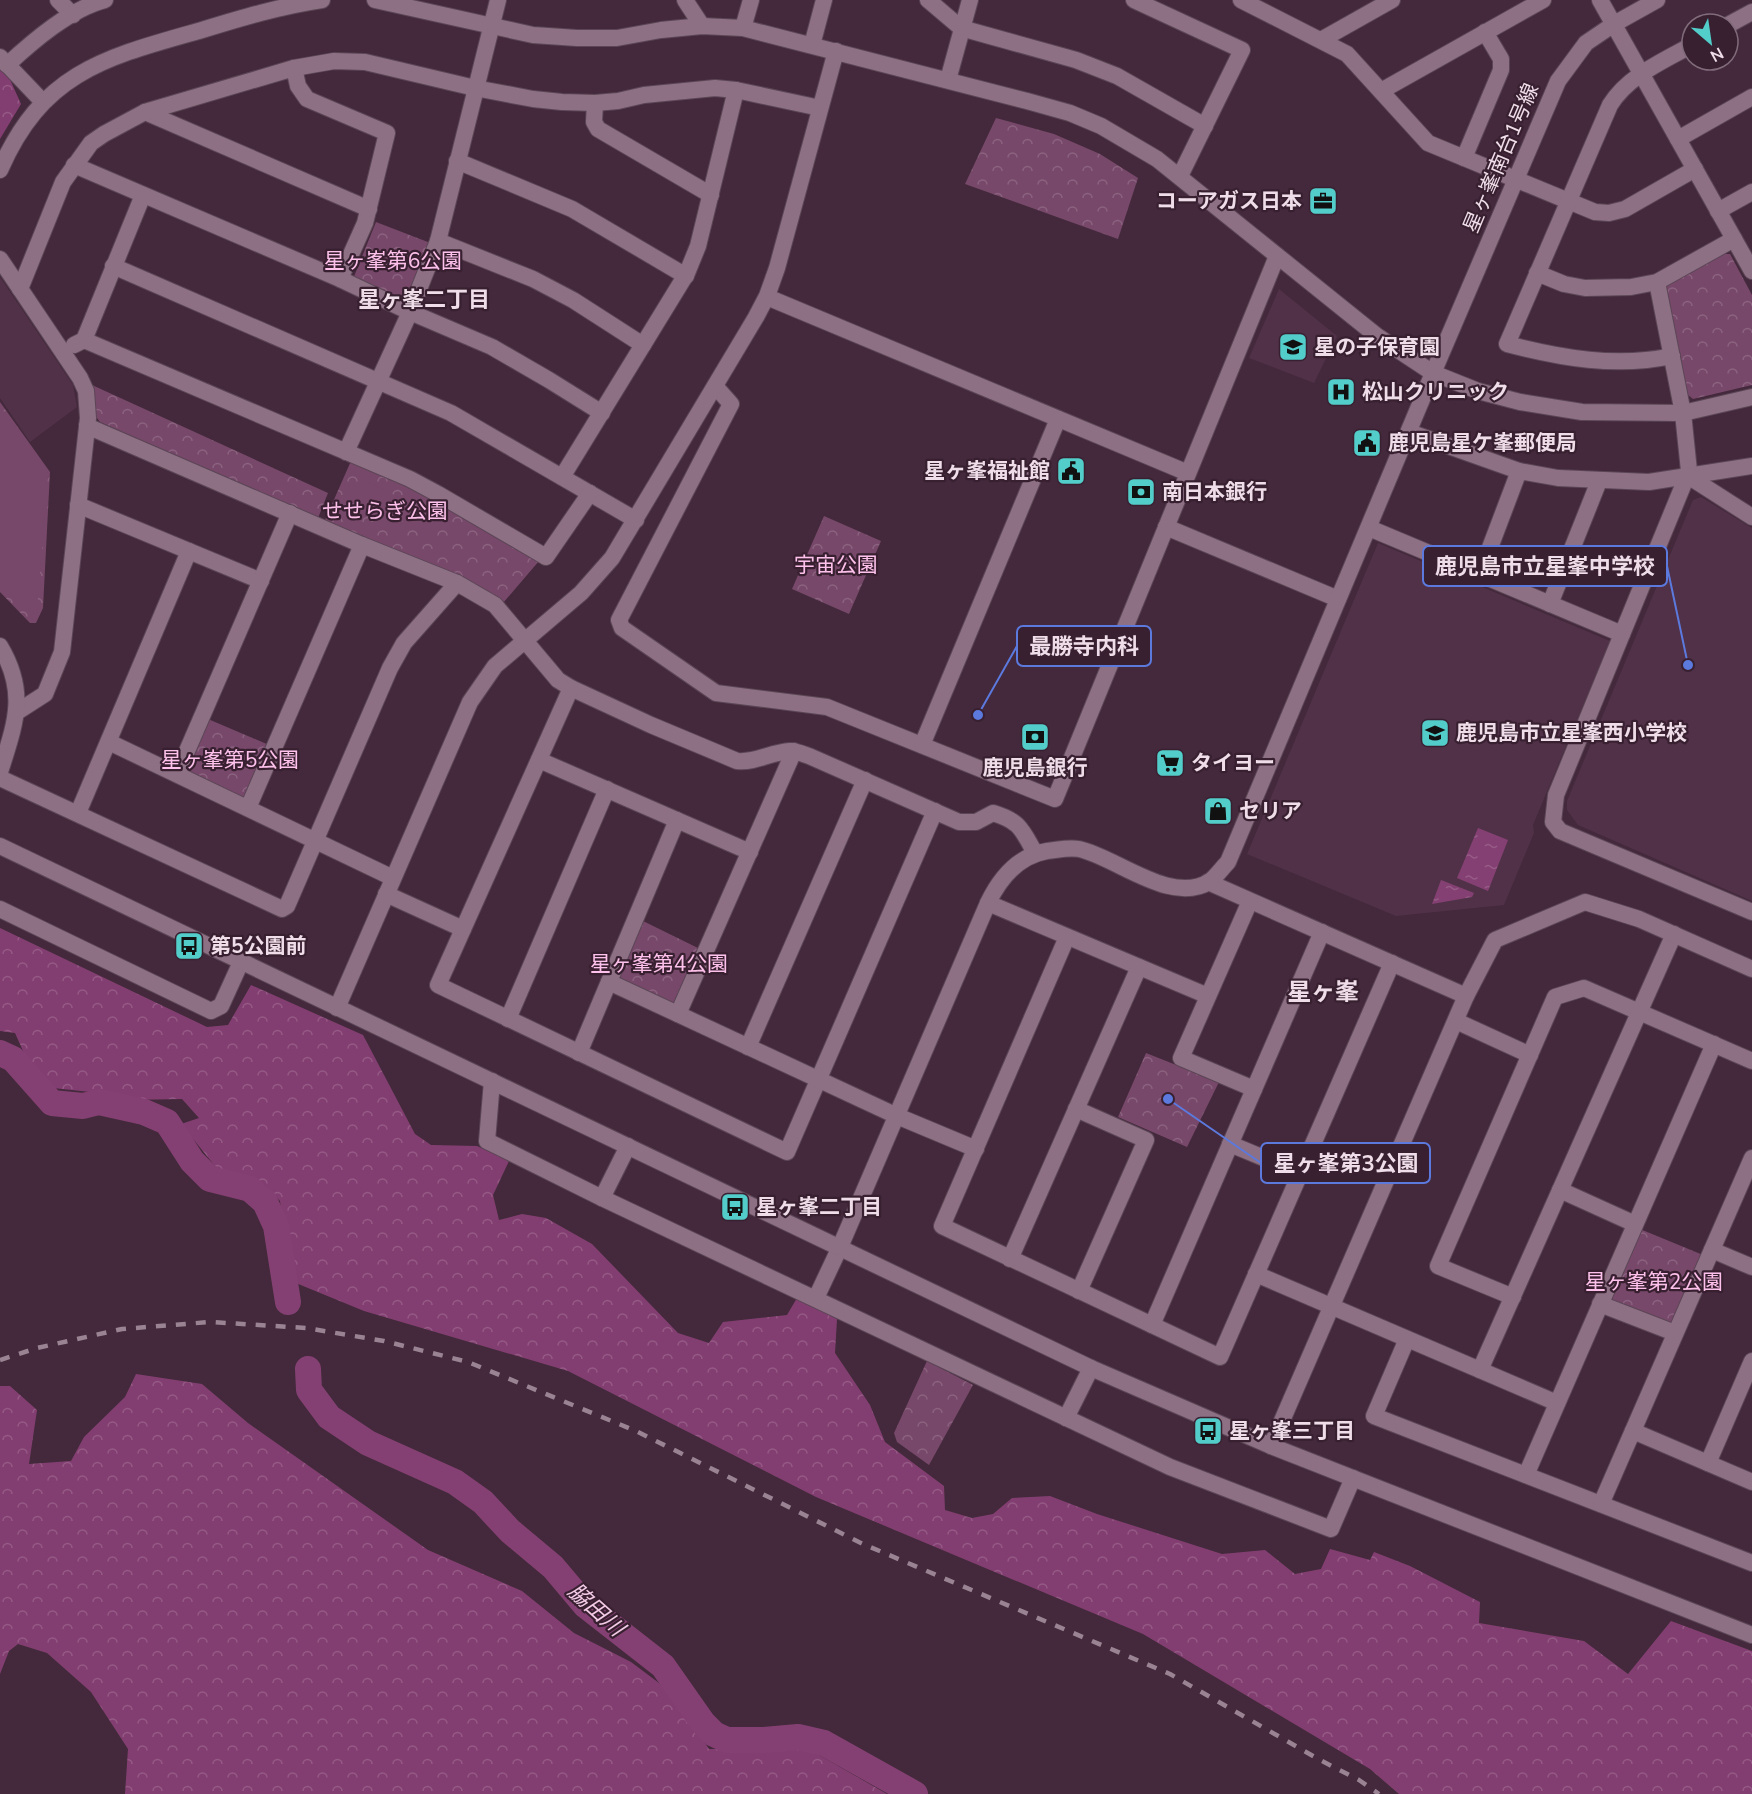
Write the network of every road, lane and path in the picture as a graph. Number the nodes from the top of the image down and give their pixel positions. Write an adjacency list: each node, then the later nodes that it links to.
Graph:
1 (58, 0): 17 (street)
2 (105, 0): 17 (street)
3 (322, 0): 36 (street)
4 (375, 0): 19 (street)
5 (498, 0): 19 (street)
6 (685, 0): 20 (street)
7 (752, 0): 21 (street)
8 (824, 0): 25 (street)
9 (928, 0): 22 (street)
10 (970, 0): 22 (street)
11 (1134, 0): 40 (street)
12 (1241, 0): 24 (street)
13 (1392, 0): 24 (street)
14 (1543, 0): 23 (street)
15 (1600, 0): 18 (street)
16 (1657, 0): 18 (street, 星ヶ峯南台1号線)
17 (73, 15): 28 (street)
18 (1614, 24): 30 (street); 48 (street, 星ヶ峯南台1号線)
19 (490, 26): 20 (street); 32 (street)
20 (702, 26): 21 (street)
21 (743, 28): 25 (street)
22 (961, 28): 31 (street); 40 (street)
23 (1485, 32): 34 (street); 42 (street)
24 (1321, 40): 34 (street)
25 (812, 45): 26 (street)
26 (836, 51): 31 (street); 38 (street)
27 (1680, 52): 30 (street)
28 (3, 61): 36 (street)
29 (294, 68): 32 (street); 39 (street); 53 (street)
30 (1641, 74): 41 (street); 52 (street)
31 (948, 80): 47 (street)
32 (475, 88): 37 (street); 43 (street)
33 (736, 90): 37 (street); 38 (street); 51 (street)
34 (1381, 91): 42 (street)
35 (1752, 96): 41 (street)
36 (43, 102): 46 (street)
37 (595, 103): 51 (street)
38 (820, 108): 66 (street)
39 (146, 112): 44 (street); 53 (street)
40 (1205, 126): 47 (street)
41 (1678, 139): 45 (street)
42 (1464, 158): 48 (street)
43 (458, 161): 56 (street); 62 (street)
44 (74, 165): 50 (street); 65 (street)
45 (1695, 169): 52 (street); 54 (street)
46 (0, 170)
47 (1180, 176): 57 (street)
48 (1517, 180): 52 (street); 72 (street, 星ヶ峯南台1号線)
49 (1752, 192): 54 (street)
50 (143, 195): 59 (street); 63 (street)
51 (711, 195): 62 (street)
52 (1568, 201): 61 (street)
53 (369, 209): 63 (street)
54 (1718, 211): 55 (street)
55 (1734, 239): 60 (street); 64 (street)
56 (438, 241): 67 (street); 69 (street)
57 (1277, 256): 72 (street); 84 (street)
58 (0, 260): 65 (street)
59 (114, 266): 68 (street); 73 (street)
60 (1752, 271)
61 (1537, 273): 64 (street); 71 (street)
62 (686, 276): 69 (street)
63 (340, 279): 67 (street)
64 (1657, 282): 71 (street)
65 (21, 289): 70 (street)
66 (766, 297): 74 (street); 78 (street)
67 (410, 312): 73 (street); 76 (street)
68 (84, 340): 70 (street); 81 (street)
69 (644, 345): 76 (street)
70 (62, 351): 79 (street)
71 (1672, 356): 77 (street)
72 (1433, 373): 77 (street); 80 (street, 星ヶ峯南台1号線)
73 (377, 381): 81 (street); 86 (street)
74 (715, 387): 92 (street); 108 (street)
75 (1752, 397): 77 (street)
76 (602, 413): 86 (street)
77 (1683, 413): 85 (street)
78 (1058, 419): 84 (street); 108 (street)
79 (87, 426): 89 (street); 90 (street)
80 (1409, 432): 83 (street); 94 (street, 星ヶ峯南台1号線)
81 (346, 452): 88 (street)
82 (1752, 466): 85 (street)
83 (1519, 471): 87 (street); 97 (street)
84 (1188, 473): 93 (street)
85 (1688, 476): 87 (street); 91 (street); 102 (street)
86 (562, 477): 88 (street)
87 (1599, 481): 101 (street)
88 (590, 493): 92 (street)
89 (78, 505): 96 (street); 106 (street)
90 (290, 513): 95 (street); 98 (street)
91 (1752, 517)
92 (636, 520): 103 (street)
93 (1166, 527): 100 (street); 108 (street)
94 (1369, 528): 97 (street); 100 (street, 星ヶ峯南台1号線)
95 (362, 545): 99 (street); 116 (street)
96 (189, 551): 98 (street); 107 (street)
97 (1480, 574): 101 (street)
98 (261, 581): 112 (street)
99 (457, 583): 103 (street); 120 (street)
100 (1338, 599): 125 (street, 星ヶ峯南台1号線)
101 (1550, 604): 102 (street)
102 (1623, 634): 130 (street)
103 (524, 639): 105 (street); 124 (street)
104 (0, 646): 106 (street)
105 (571, 688): 109 (street); 110 (street)
106 (17, 712): 111 (street)
107 (109, 742): 112 (street); 118 (street)
108 (922, 745)
109 (794, 751): 114 (street); 122 (street)
110 (539, 760): 115 (street); 131 (street)
111 (0, 772)
112 (177, 774): 116 (street)
113 (0, 778): 118 (street)
114 (866, 780): 117 (street); 148 (street)
115 (607, 789): 119 (street); 145 (street)
116 (248, 808): 120 (street)
117 (935, 811): 123 (street); 152 (street)
118 (78, 813): 120 (street)
119 (678, 820): 122 (street); 139 (street)
120 (316, 841): 124 (street)
121 (0, 846): 135 (street)
122 (750, 852): 144 (street)
123 (1035, 854): 125 (street); 128 (street)
124 (393, 878): 126 (street)
125 (1208, 882): 127 (street)
126 (386, 894): 131 (street); 142 (street)
127 (1250, 901): 132 (street); 140 (street)
128 (988, 903): 134 (street); 156 (street)
129 (0, 909): 135 (street)
130 (1752, 912)
131 (463, 929): 145 (street)
132 (1322, 932): 136 (street); 154 (street)
133 (1674, 934): 138 (street); 141 (street); 143 (street)
134 (1067, 937): 137 (street); 159 (street)
135 (241, 962): 142 (street)
136 (1392, 963): 141 (street); 161 (street)
137 (1139, 967): 140 (street); 155 (street)
138 (1752, 969)
139 (609, 982): 144 (street); 149 (street)
140 (1208, 996): 154 (street)
141 (1466, 996): 146 (street)
142 (337, 1008): 153 (street)
143 (1639, 1012): 147 (street); 150 (street); 162 (street)
144 (678, 1014): 148 (street)
145 (508, 1019): 149 (street)
146 (1456, 1021): 150 (street); 174 (street)
147 (1714, 1044): 151 (street); 164 (street)
148 (748, 1047): 152 (street)
149 (579, 1053): 152 (street)
150 (1530, 1055): 172 (street)
151 (1752, 1060)
152 (818, 1079): 156 (street)
153 (492, 1081): 158 (street); 163 (street)
154 (1254, 1089): 157 (street)
155 (1076, 1109): 167 (street); 170 (street)
156 (897, 1116): 159 (street); 165 (street)
157 (1230, 1144): 161 (street); 175 (street)
158 (628, 1146): 163 (street); 165 (street)
159 (976, 1149): 167 (street)
160 (1752, 1158): 166 (street)
161 (1300, 1173): 169 (street)
162 (1560, 1190): 164 (street); 172 (street)
163 (602, 1198): 171 (street)
164 (1635, 1224): 173 (street)
165 (840, 1247): 171 (street); 179 (street)
166 (1712, 1250): 168 (street); 176 (street)
167 (1010, 1259): 170 (street)
168 (1752, 1268)
169 (1256, 1274): 174 (street); 175 (street)
170 (1079, 1291): 175 (street)
171 (816, 1298): 183 (street)
172 (1513, 1298): 180 (street)
173 (1600, 1304): 176 (street); 182 (street)
174 (1332, 1306): 177 (street); 185 (street)
175 (1152, 1325)
176 (1676, 1333): 184 (street)
177 (1407, 1339): 180 (street); 187 (street)
178 (1752, 1361): 181 (street)
179 (1091, 1368): 183 (street); 185 (street)
180 (1480, 1370): 182 (street)
181 (1745, 1394): 186 (street)
182 (1557, 1403): 187 (street)
183 (1066, 1418): 188 (street)
184 (1633, 1431): 186 (street); 190 (street)
185 (1271, 1446): 188 (street)
186 (1708, 1463): 189 (street)
187 (1526, 1475): 190 (street)
188 (1353, 1478): 192 (street)
189 (1752, 1482)
190 (1601, 1504): 191 (street)
191 (1752, 1563)
192 (1752, 1635)

